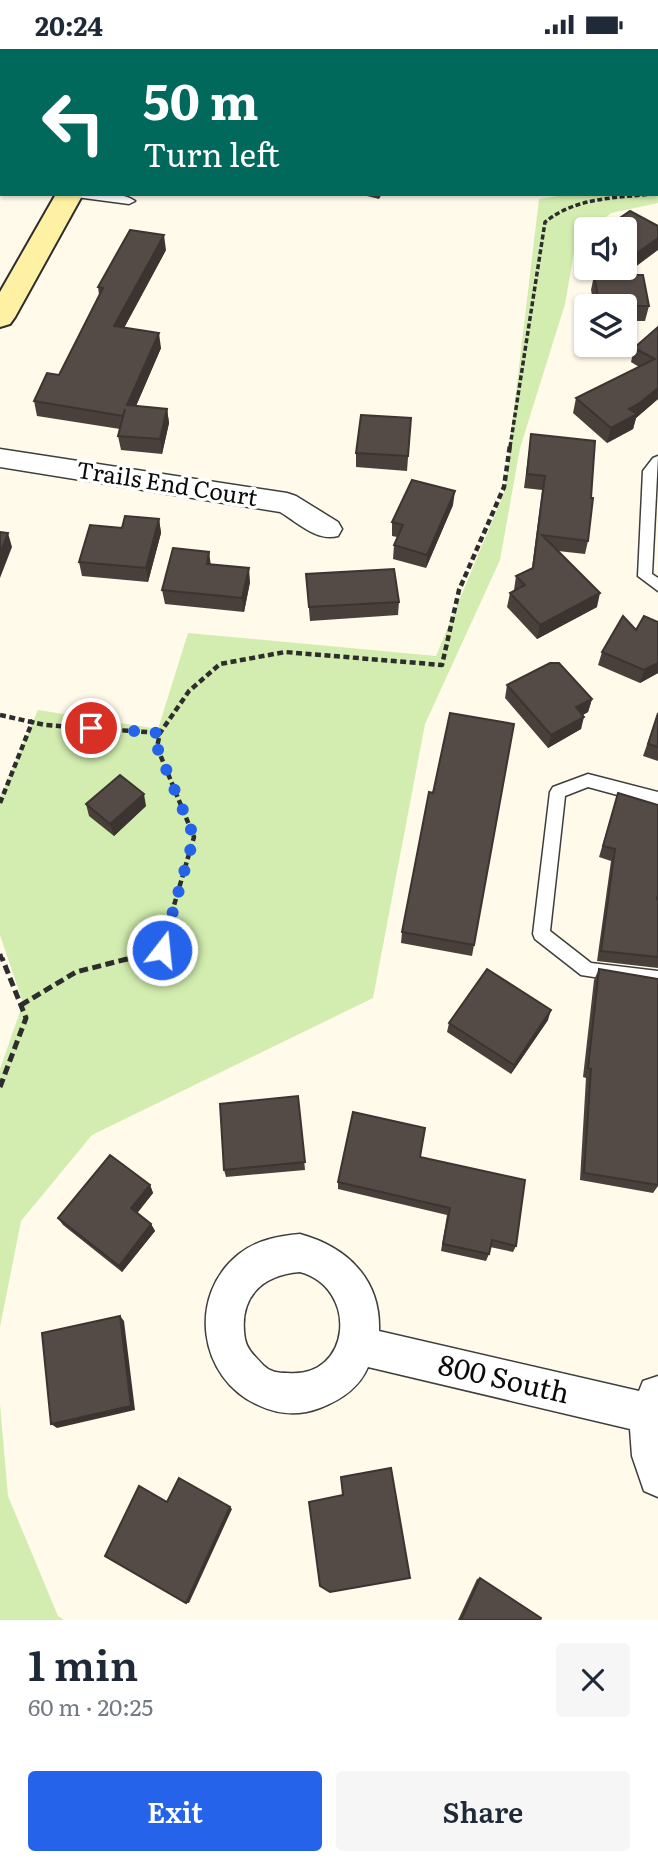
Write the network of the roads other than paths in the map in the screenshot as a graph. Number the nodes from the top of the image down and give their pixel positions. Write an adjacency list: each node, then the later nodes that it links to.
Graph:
1 (69, 196): 4 (street)
2 (91, 196): 3 (lane)
3 (130, 201)
4 (0, 317)
5 (0, 459): 7 (street, Trails End Court)
6 (658, 461): 8 (lane)
7 (328, 529)
8 (658, 586)
9 (658, 799): 10 (lane)
10 (658, 979)
11 (357, 1345): 12 (street, 800 South)
12 (654, 1404): 13 (street)
13 (658, 1477)

